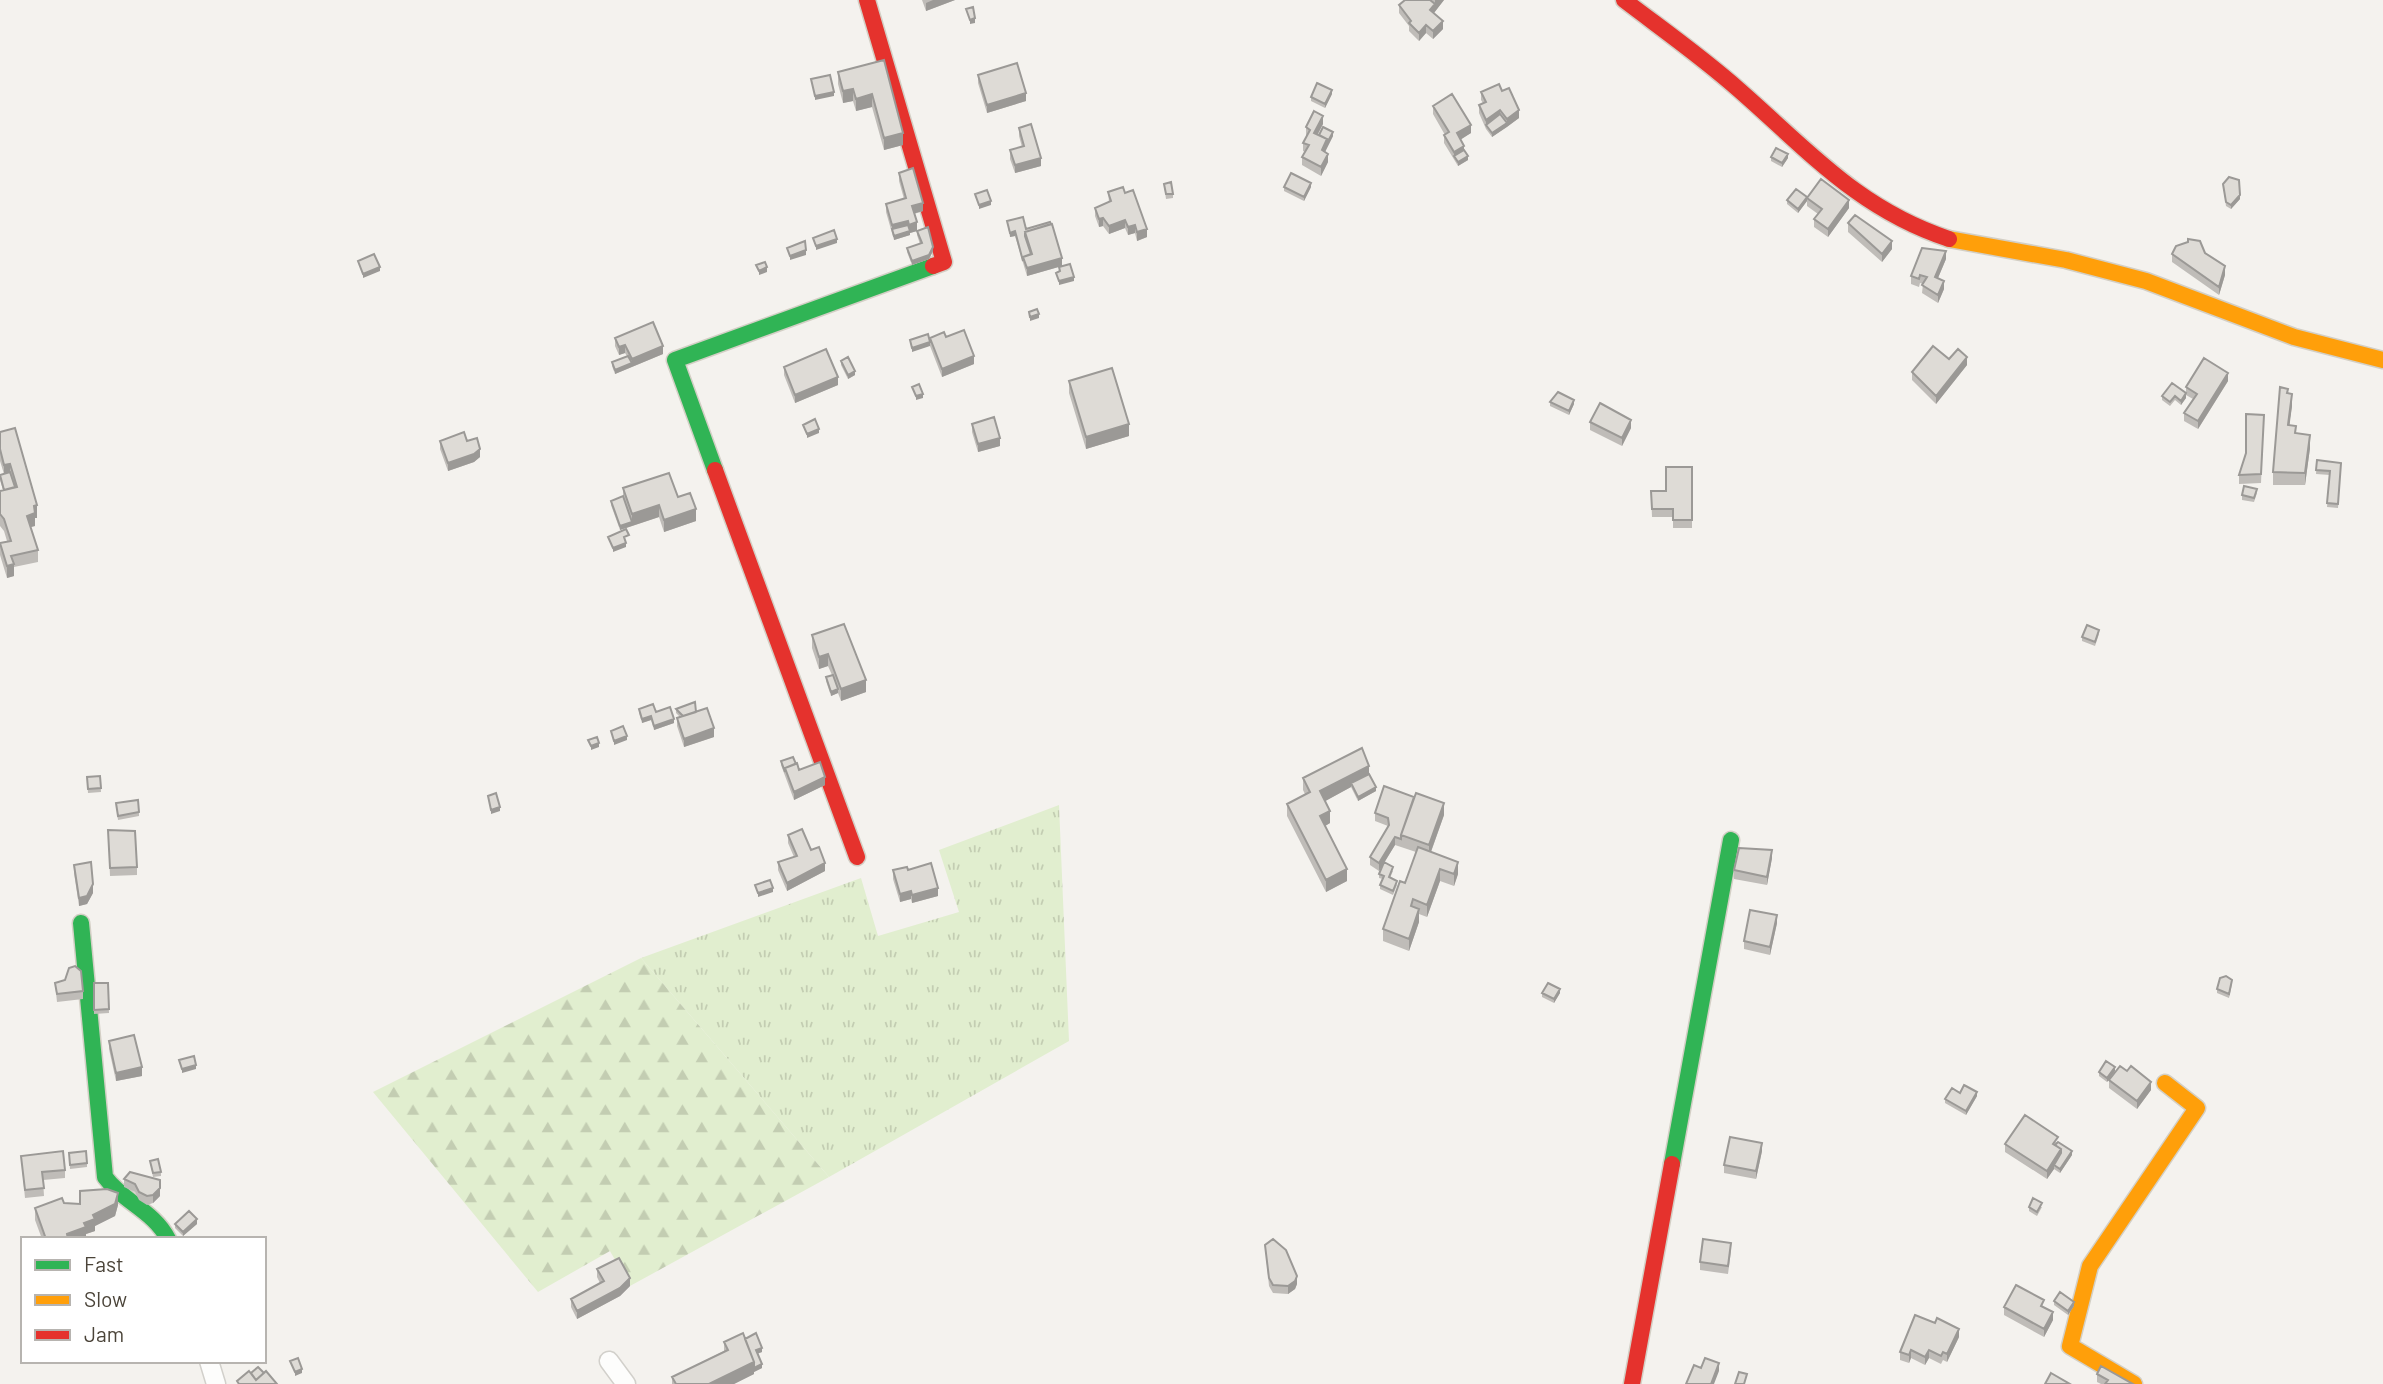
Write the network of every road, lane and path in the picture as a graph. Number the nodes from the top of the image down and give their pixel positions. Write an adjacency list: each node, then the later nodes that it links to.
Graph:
1 (867, 0): 5 (street)
2 (1624, 0): 3 (street)
3 (2383, 360)
4 (1731, 840): 13 (street)
5 (857, 857)
6 (81, 923): 8 (street)
7 (2165, 1083): 14 (street)
8 (167, 1237)
9 (610, 1361): 12 (street)
10 (210, 1363): 11 (street)
11 (216, 1384)
12 (626, 1384)
13 (1632, 1384)
14 (2134, 1384)

